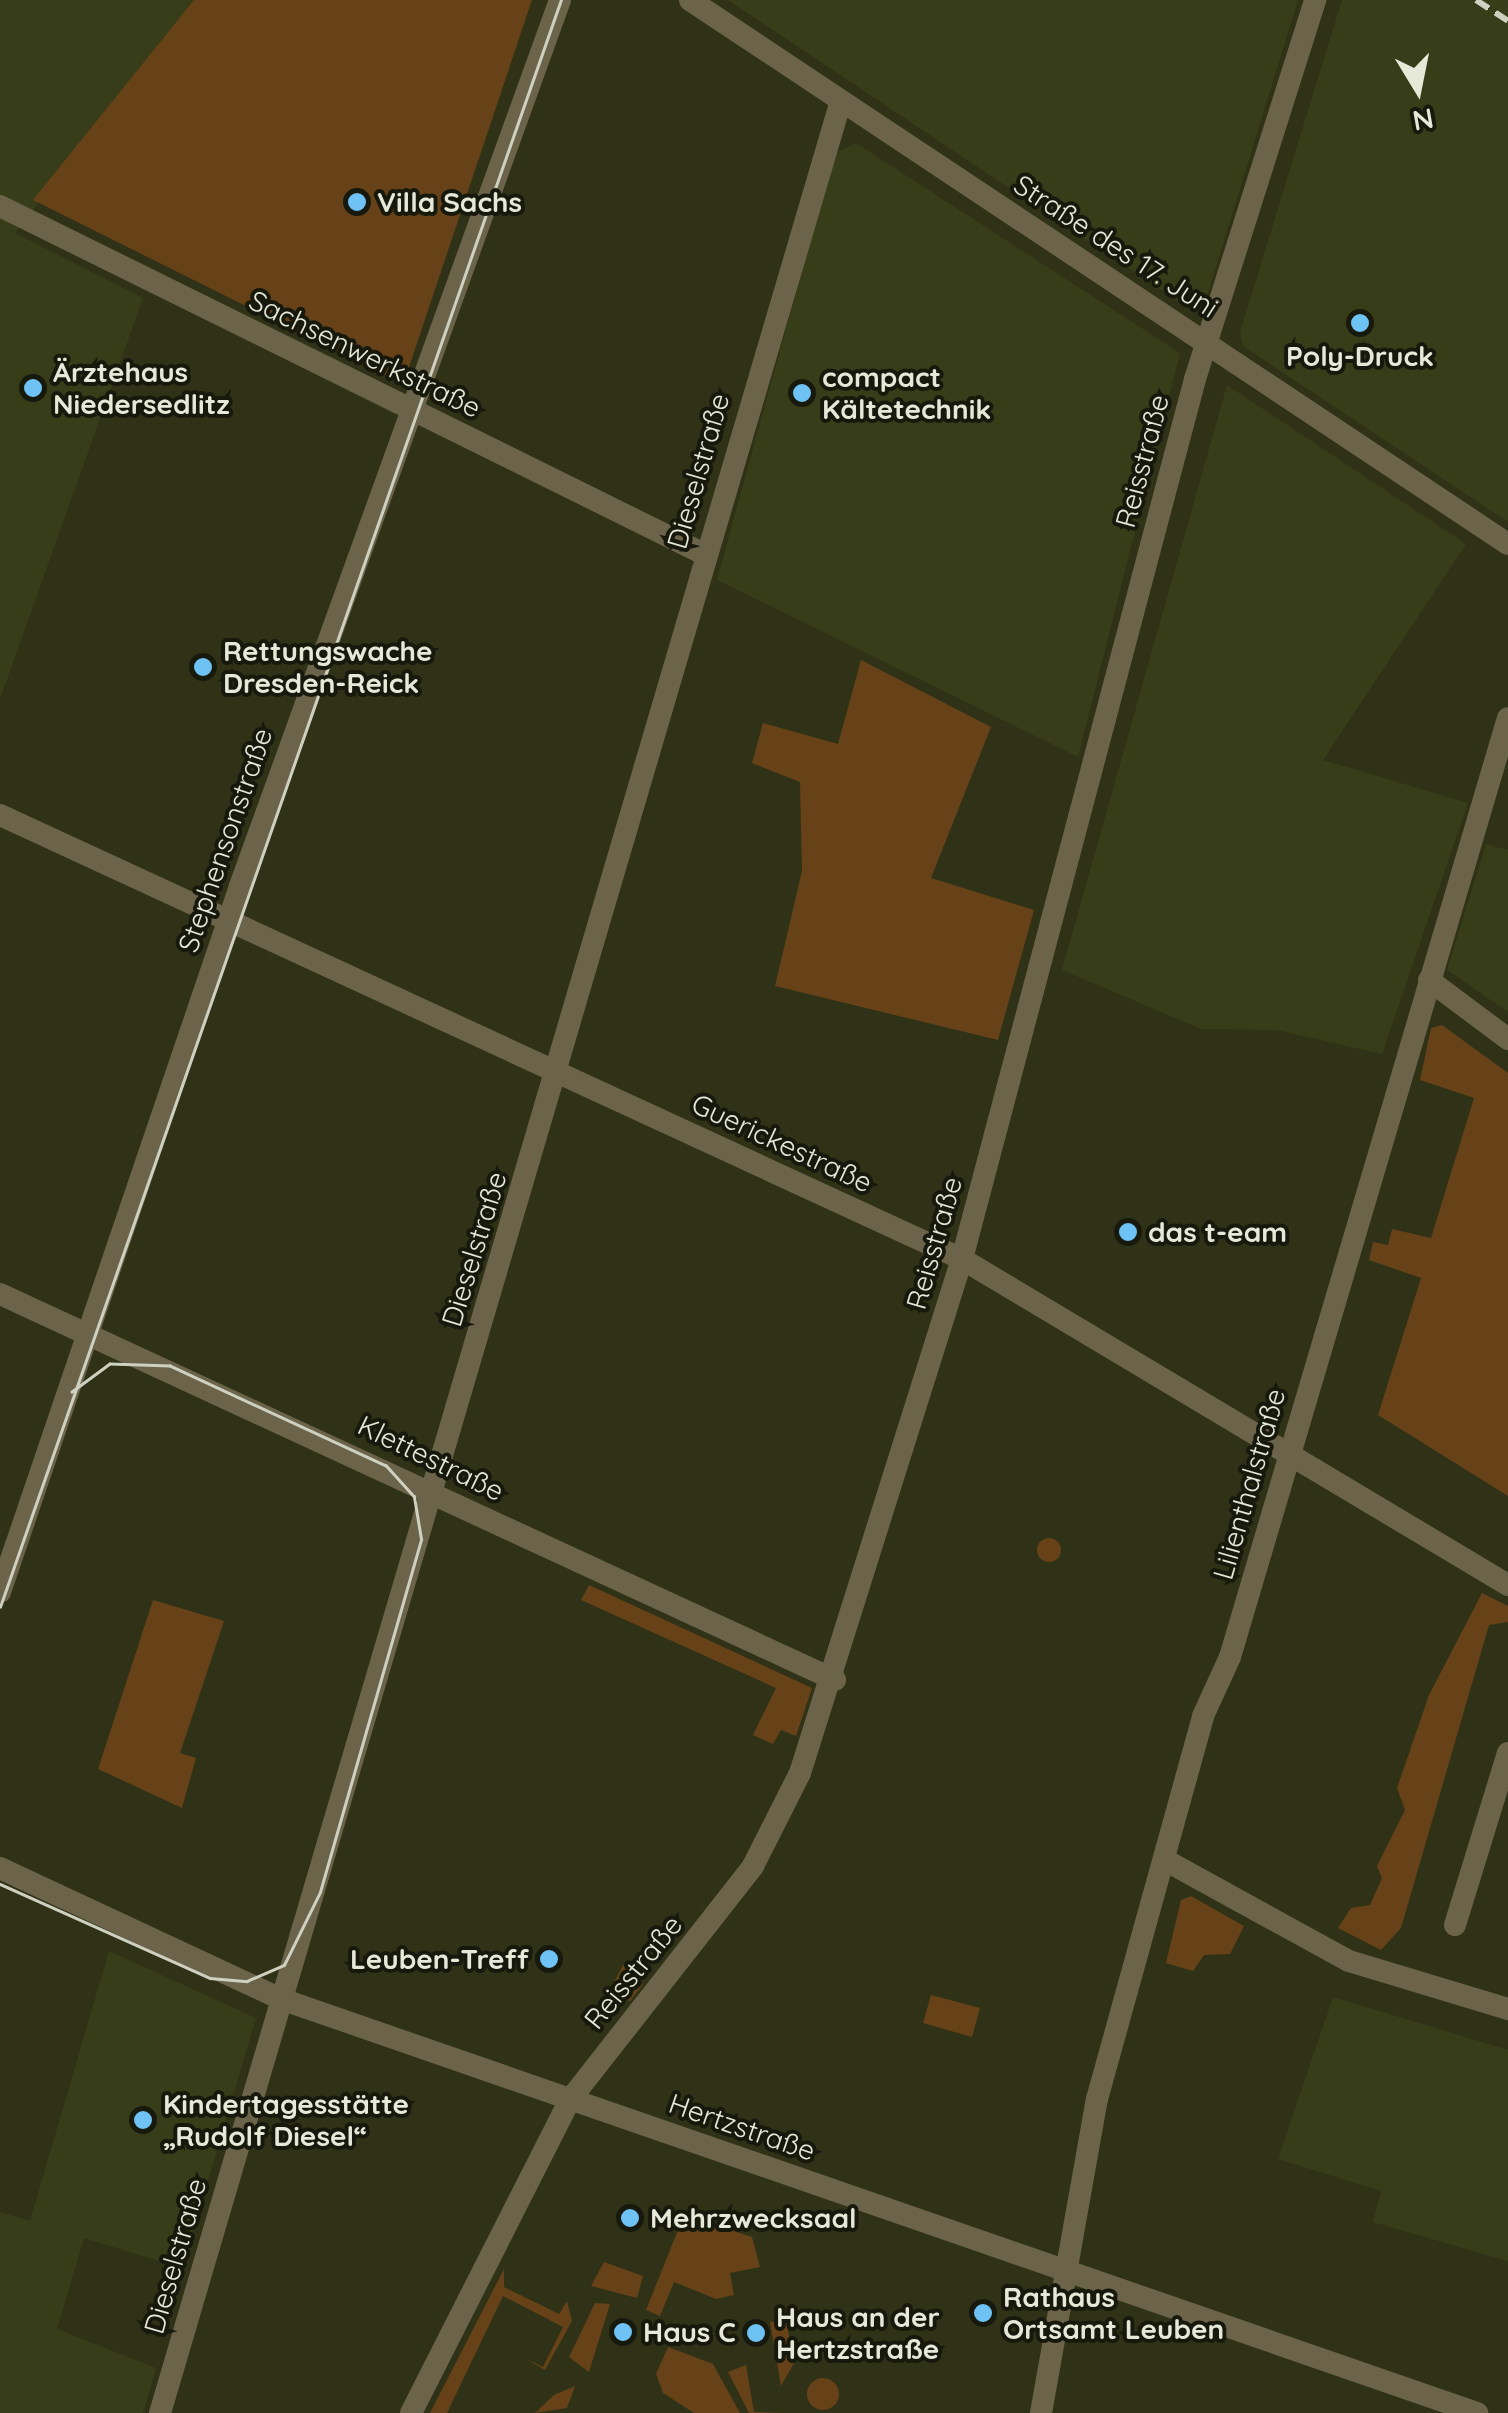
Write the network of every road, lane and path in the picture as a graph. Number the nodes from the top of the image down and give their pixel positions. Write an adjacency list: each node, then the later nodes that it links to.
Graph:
1 (560, 0): 7 (street, Stephensonstraße)
2 (690, 0): 4 (street, Straße des 17. Juni)
3 (1315, 0): 6 (street, Reisstraße)
4 (842, 101): 6 (street, Straße des 17. Juni); 9 (street, Dieselstraße)
5 (0, 206): 7 (street, Sachsenwerkstraße)
6 (1206, 341): 8 (street, Straße des 17. Juni); 16 (street, Reisstraße)
7 (410, 411): 9 (street, Sachsenwerkstraße); 12 (street, Stephensonstraße)
8 (1508, 544)
9 (704, 554): 15 (street, Dieselstraße)
10 (1508, 718): 13 (street, Lilienthalstraße)
11 (0, 815): 12 (street, Guerickestraße)
12 (228, 920): 15 (street, Guerickestraße); 18 (street, Stephensonstraße)
13 (1429, 980): 14 (street); 19 (street, Lilienthalstraße)
14 (1508, 1039)
15 (559, 1073): 16 (street, Guerickestraße); 20 (street, Dieselstraße)
16 (962, 1259): 19 (street, Guerickestraße); 23 (street, Reisstraße)
17 (0, 1294): 18 (street, Klettestraße)
18 (88, 1332): 20 (street, Klettestraße); 22 (street, Stephensonstraße)
19 (1290, 1451): 21 (street, Guerickestraße); 25 (street, Lilienthalstraße)
20 (431, 1490): 23 (street, Klettestraße); 28 (street, Dieselstraße)
21 (1508, 1586)
22 (0, 1592)
23 (836, 1680): 30 (street, Reisstraße)
24 (1506, 1763): 27 (street)
25 (1165, 1860): 29 (street); 31 (street, Lilienthalstraße)
26 (0, 1868): 28 (street, Hertzstraße)
27 (1455, 1925)
28 (281, 1999): 30 (street, Hertzstraße); 32 (street, Dieselstraße)
29 (1508, 2009)
30 (569, 2101): 31 (street, Hertzstraße); 33 (street, Reisstraße)
31 (1063, 2269): 34 (street, Lilienthalstraße); 35 (street, Hertzstraße)
32 (160, 2413)
33 (411, 2413)
34 (1041, 2413)
35 (1477, 2413)

